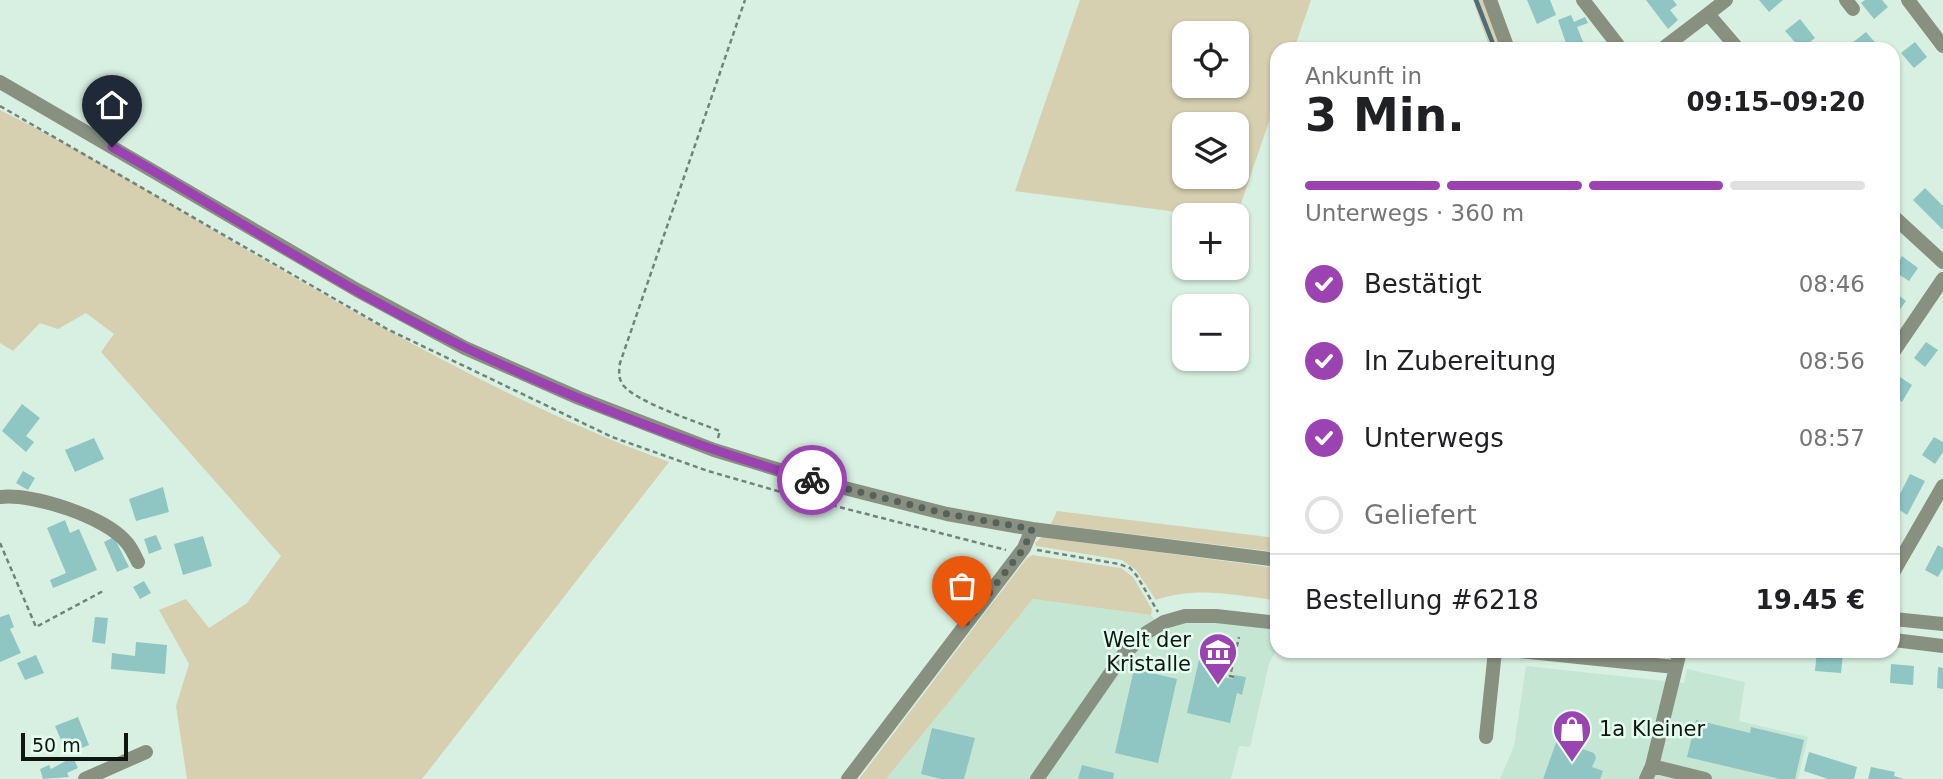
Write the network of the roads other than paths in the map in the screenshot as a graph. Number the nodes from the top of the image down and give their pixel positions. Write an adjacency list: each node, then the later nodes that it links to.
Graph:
1 (1490, 0): 6 (street)
2 (1583, 0): 7 (street)
3 (1726, 0): 5 (street)
4 (1908, 0): 10 (street)
5 (1708, 15): 8 (street); 9 (street)
6 (1505, 42)
7 (1616, 42)
8 (1671, 42)
9 (1732, 42)
10 (1943, 46)
11 (0, 82): 18 (street)
12 (1900, 222): 13 (street)
13 (1943, 262)
14 (1943, 279): 15 (street)
15 (1900, 342)
16 (1943, 486): 20 (street)
17 (0, 497): 21 (street)
18 (1032, 529): 19 (street); 35 (street)
19 (1270, 559)
20 (1900, 561)
21 (138, 562)
22 (1900, 620): 24 (street)
23 (1270, 622): 36 (street)
24 (1943, 624)
25 (1900, 641): 26 (street)
26 (1943, 646)
27 (1494, 658): 31 (street)
28 (1587, 658): 30 (street)
29 (1678, 658): 30 (street)
30 (1675, 667): 33 (street)
31 (1486, 737)
32 (146, 752): 34 (street)
33 (1649, 772): 37 (street)
34 (85, 779)
35 (848, 779)
36 (1037, 779)
37 (1705, 779)

